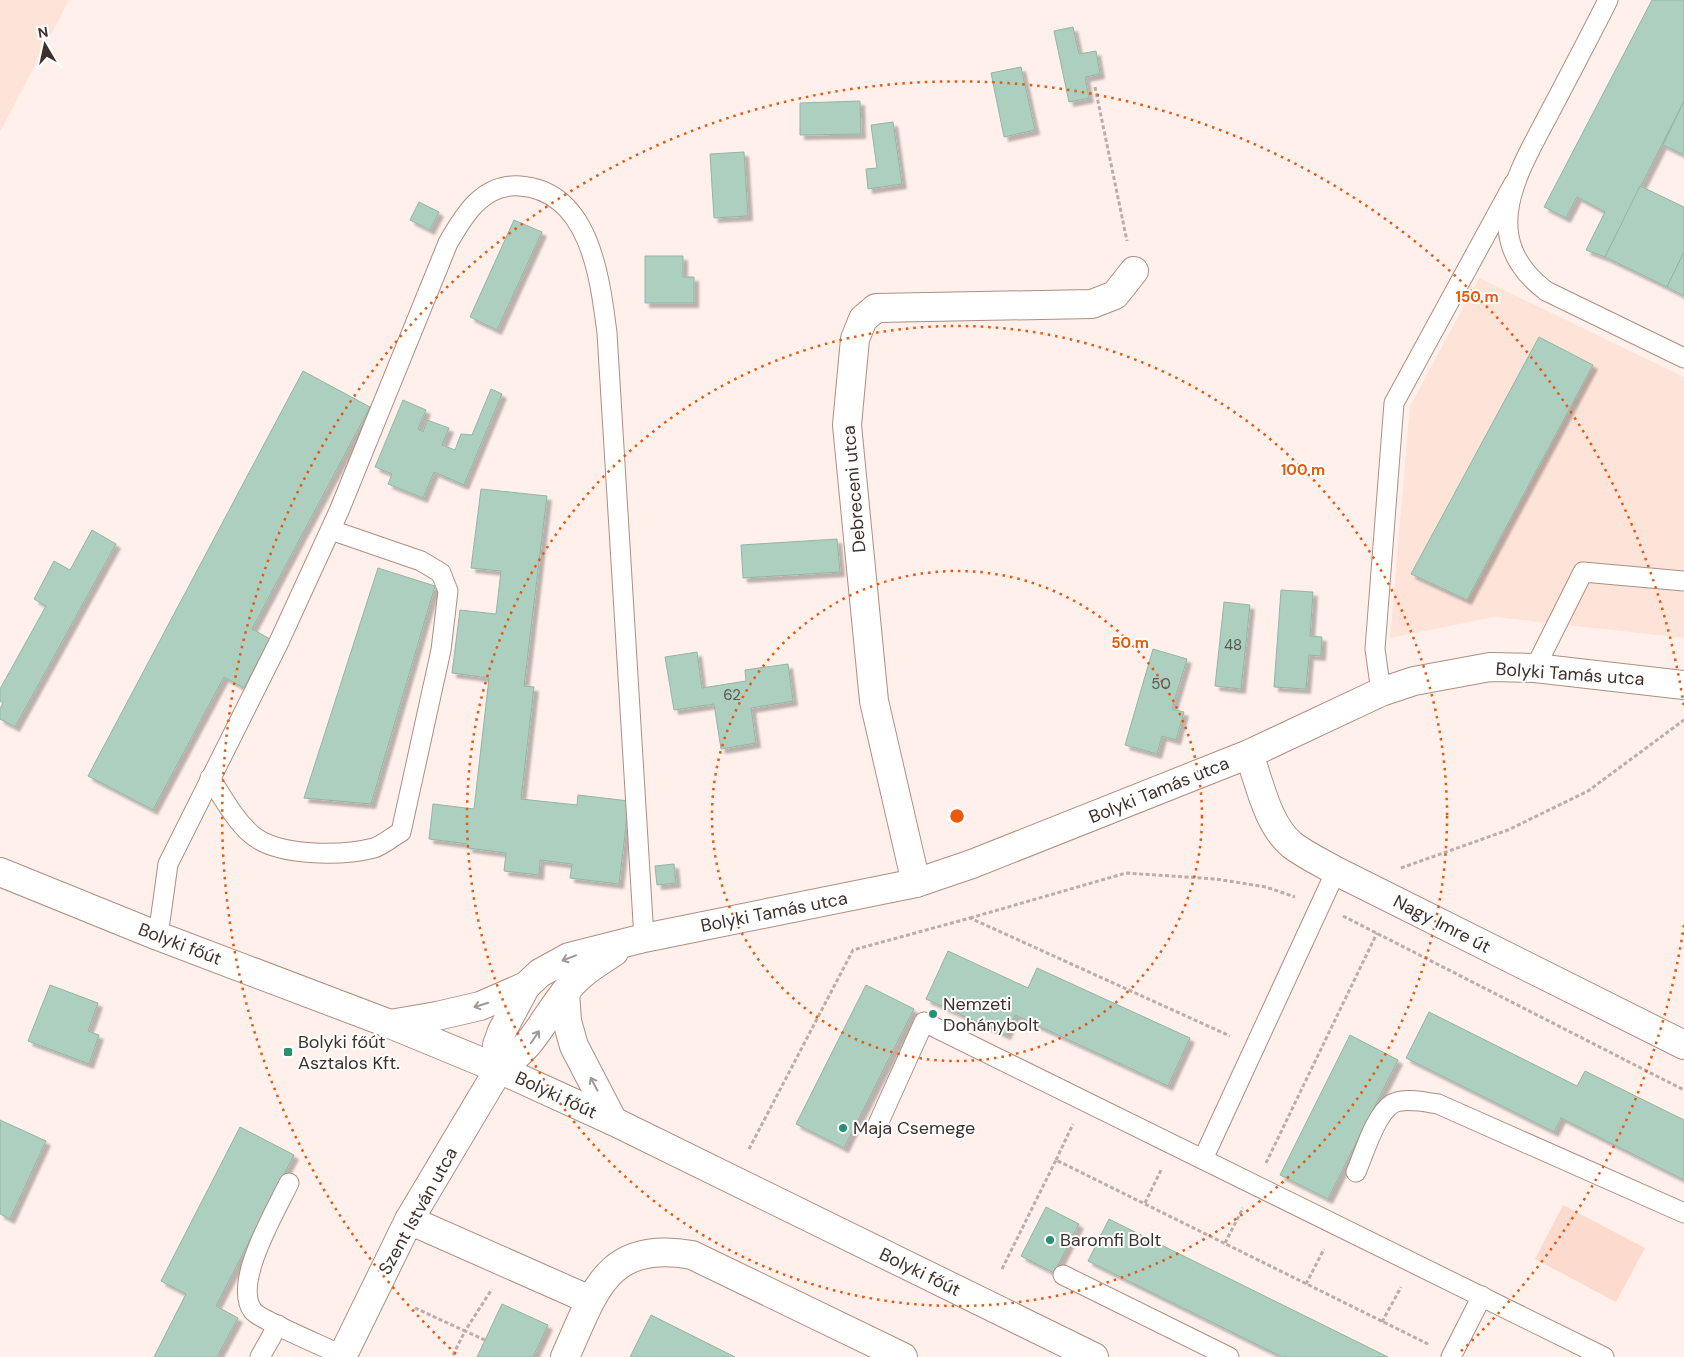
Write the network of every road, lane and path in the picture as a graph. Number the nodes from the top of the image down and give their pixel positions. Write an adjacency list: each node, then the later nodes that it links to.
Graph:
1 (1608, 0): 3 (lane)
2 (1095, 87): 4 (path)
3 (1514, 183): 5 (lane); 10 (lane)
4 (1134, 271): 16 (street, Debreceni utca)
5 (1684, 358)
6 (331, 530): 13 (lane); 13 (lane); 22 (lane)
7 (1684, 581): 8 (lane)
8 (1535, 668): 9 (street, Bolyki Tamás utca); 10 (street, Bolyki Tamás utca)
9 (1684, 685)
10 (1381, 692): 12 (street, Bolyki Tamás utca)
11 (1684, 720): 17 (path)
12 (1249, 754): 14 (street, Nagy Imre út); 16 (street, Bolyki Tamás utca)
13 (210, 778): 21 (lane)
14 (1336, 871): 17 (street, Nagy Imre út); 18 (lane)
15 (0, 872): 21 (street, Bolyki főút)
16 (916, 883): 22 (street, Bolyki Tamás utca)
17 (1360, 883): 26 (street, Nagy Imre út)
18 (1321, 905): 19 (path); 20 (path); 27 (lane)
19 (970, 918): 27 (path); 34 (path)
20 (1377, 933): 29 (path); 39 (path)
21 (158, 936): 25 (street, Bolyki főút)
22 (638, 939): 23 (street, Bolyki Tamás utca, one-way to 23); 24 (street, Bolyki Tamás utca)
23 (526, 986): 25 (street, Bolyki Tamás utca, one-way to 25); 28 (street, Bolyki Tamás utca)
24 (565, 992): 28 (street, Bolyki Tamás utca, one-way to 24); 31 (street, one-way to 24)
25 (390, 1024): 28 (street, Bolyki főút)
26 (1684, 1045)
27 (1254, 1047): 35 (lane)
28 (498, 1069): 31 (street, Bolyki főút); 42 (street, Szent István utca)
29 (1684, 1090)
30 (1085, 1101): 32 (lane); 33 (lane); 36 (path)
31 (613, 1121): 63 (street, Bolyki főút)
32 (878, 1124)
33 (1173, 1144): 35 (lane); 40 (path)
34 (749, 1149)
35 (1203, 1159): 39 (lane)
36 (1056, 1160): 40 (path); 46 (path)
37 (1356, 1172): 41 (lane)
38 (289, 1183): 54 (lane)
39 (1255, 1185): 43 (lane); 44 (path)
40 (1145, 1203): 44 (path)
41 (1684, 1213)
42 (409, 1220): 51 (street); 57 (street, Szent István utca)
43 (1337, 1225): 45 (lane); 48 (path)
44 (1225, 1243): 48 (path)
45 (1414, 1263): 50 (lane); 53 (path)
46 (1002, 1269)
47 (1063, 1275): 64 (lane)
48 (1306, 1284): 53 (path)
49 (492, 1289): 55 (path)
50 (1482, 1296): 58 (lane); 65 (lane)
51 (590, 1300): 61 (street); 62 (street)
52 (415, 1308): 55 (path)
53 (1382, 1322): 58 (path)
54 (278, 1325): 57 (lane); 59 (lane)
55 (465, 1331): 56 (path); 60 (path)
56 (485, 1340)
57 (343, 1356)
58 (1451, 1356)
59 (260, 1357)
60 (452, 1357)
61 (565, 1357)
62 (903, 1357)
63 (1094, 1357)
64 (1229, 1357)
65 (1604, 1357)

